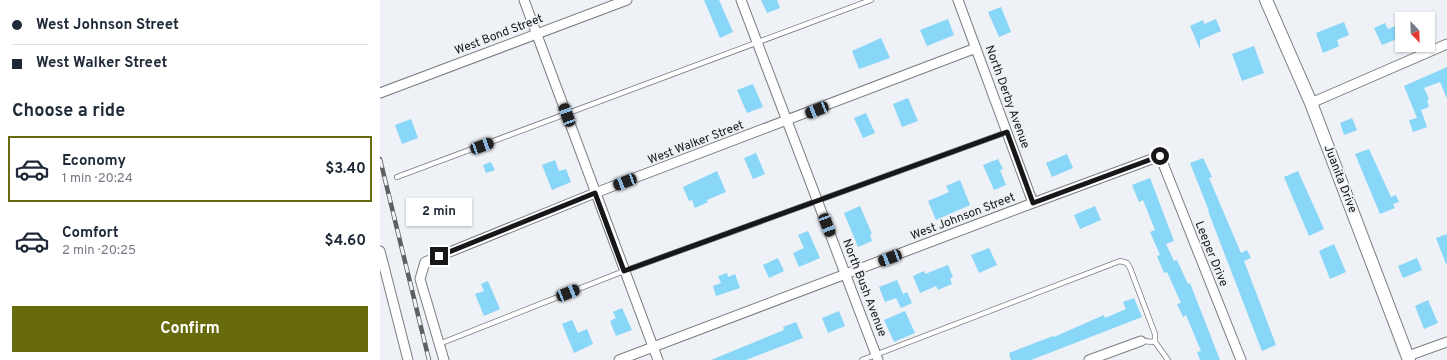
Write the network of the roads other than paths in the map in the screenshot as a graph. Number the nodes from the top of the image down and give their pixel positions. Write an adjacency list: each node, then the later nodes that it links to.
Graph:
1 (524, 0): 7 (street)
2 (627, 0): 7 (street, West Bond Street)
3 (741, 0): 8 (street, North Bush Avenue)
4 (870, 0): 8 (lane)
5 (958, 0): 10 (street, North Derby Avenue)
6 (1266, 0): 12 (street, Juanita Drive)
7 (537, 34): 11 (street, West Bond Street); 13 (street)
8 (757, 42): 13 (lane); 14 (street, North Bush Avenue)
9 (1447, 44): 12 (street)
10 (976, 48): 14 (street, West Walker Street); 15 (street, North Derby Avenue)
11 (380, 93)
12 (1311, 103): 30 (street, Juanita Drive)
13 (567, 115): 17 (lane); 18 (street)
14 (788, 121): 18 (street, West Walker Street); 19 (street, North Bush Avenue)
15 (1007, 132): 19 (lane); 20 (street, North Derby Avenue)
16 (1160, 156): 20 (street, West Johnson Street); 38 (street, Leeper Drive)
17 (397, 177)
18 (595, 193): 22 (street); 27 (street, West Walker Street)
19 (817, 200): 22 (lane); 23 (street, North Bush Avenue)
20 (1033, 203): 23 (street, West Johnson Street)
21 (380, 251): 31 (street)
22 (624, 271): 27 (lane); 28 (street)
23 (847, 275): 28 (street, West Johnson Street); 29 (street, North Bush Avenue)
24 (1141, 341): 25 (lane); 36 (street)
25 (1156, 342): 29 (lane); 37 (lane)
26 (1447, 342): 30 (street)
27 (439, 344): 32 (street)
28 (653, 347): 33 (street, West Johnson Street); 34 (street)
29 (877, 357): 35 (lane)
30 (1408, 358)
31 (408, 360)
32 (444, 360)
33 (619, 360)
34 (658, 360)
35 (862, 360)
36 (1088, 360)
37 (1168, 360)
38 (1241, 360)

